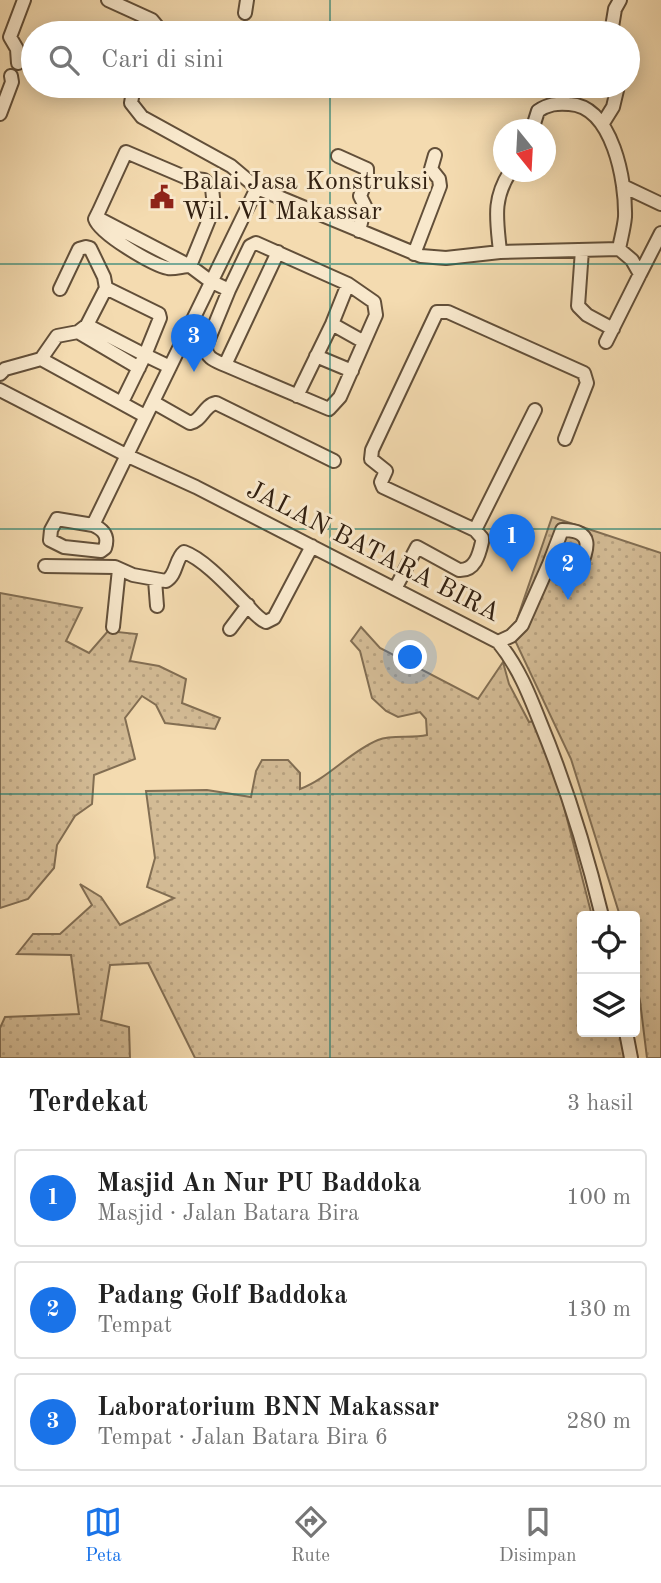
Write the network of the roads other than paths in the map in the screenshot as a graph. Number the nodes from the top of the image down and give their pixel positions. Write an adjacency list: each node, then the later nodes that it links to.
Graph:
1 (24, 0): 6 (street)
2 (108, 0): 4 (street)
3 (620, 0): 5 (street)
4 (153, 21)
5 (613, 21)
6 (18, 64)
7 (11, 76): 10 (street)
8 (132, 98): 17 (street)
9 (616, 98): 12 (street)
10 (0, 114)
11 (535, 119): 12 (street)
12 (603, 123): 16 (street)
13 (435, 155): 25 (street)
14 (338, 156): 19 (street)
15 (504, 182): 23 (street)
16 (622, 186): 18 (street); 21 (street)
17 (257, 188): 19 (street); 28 (street)
18 (661, 204)
19 (359, 231): 25 (street)
20 (661, 233): 27 (street)
21 (619, 249): 22 (street); 27 (street)
22 (582, 250): 23 (street); 35 (street)
23 (500, 252): 25 (street)
24 (278, 253): 29 (street); 32 (street); 41 (street)
25 (414, 254)
26 (190, 266): 26 (street); 28 (street)
27 (640, 274): 35 (street)
28 (210, 281): 32 (street); 42 (street)
29 (348, 284): 33 (street); 36 (street)
30 (106, 288): 31 (street); 34 (street); 38 (street)
31 (60, 289)
32 (229, 290): 41 (street)
33 (332, 324): 36 (street); 39 (street)
34 (83, 329): 38 (street); 40 (street); 43 (street)
35 (613, 329): 37 (street)
36 (364, 342): 44 (street)
37 (606, 342)
38 (145, 355): 42 (street); 43 (street)
39 (316, 356): 44 (street); 47 (street)
40 (41, 359): 45 (street); 48 (street)
41 (225, 365): 47 (street)
42 (170, 367): 49 (street)
43 (139, 368): 48 (street)
44 (352, 370): 47 (street)
45 (0, 374)
46 (0, 390): 53 (street, JALAN BATARA BIRA)
47 (297, 396)
48 (122, 402): 51 (street)
49 (153, 402): 51 (street); 54 (street)
50 (534, 410): 56 (street)
51 (145, 416): 53 (street)
52 (565, 439): 56 (street)
53 (128, 456): 55 (street); 57 (street, JALAN BATARA BIRA)
54 (334, 461)
55 (93, 525)
56 (475, 530): 62 (street)
57 (312, 546): 62 (street, JALAN BATARA BIRA); 63 (street)
58 (549, 564): 67 (street)
59 (45, 566): 60 (street)
60 (119, 569): 61 (street); 65 (street)
61 (155, 580): 63 (street); 64 (street)
62 (395, 589): 67 (street, JALAN BATARA BIRA)
63 (248, 605): 66 (street)
64 (158, 606)
65 (113, 627)
66 (230, 629)
67 (498, 642): 68 (street, JALAN BATARA BIRA)
68 (601, 911)
69 (627, 1037): 70 (street)
70 (631, 1058)

